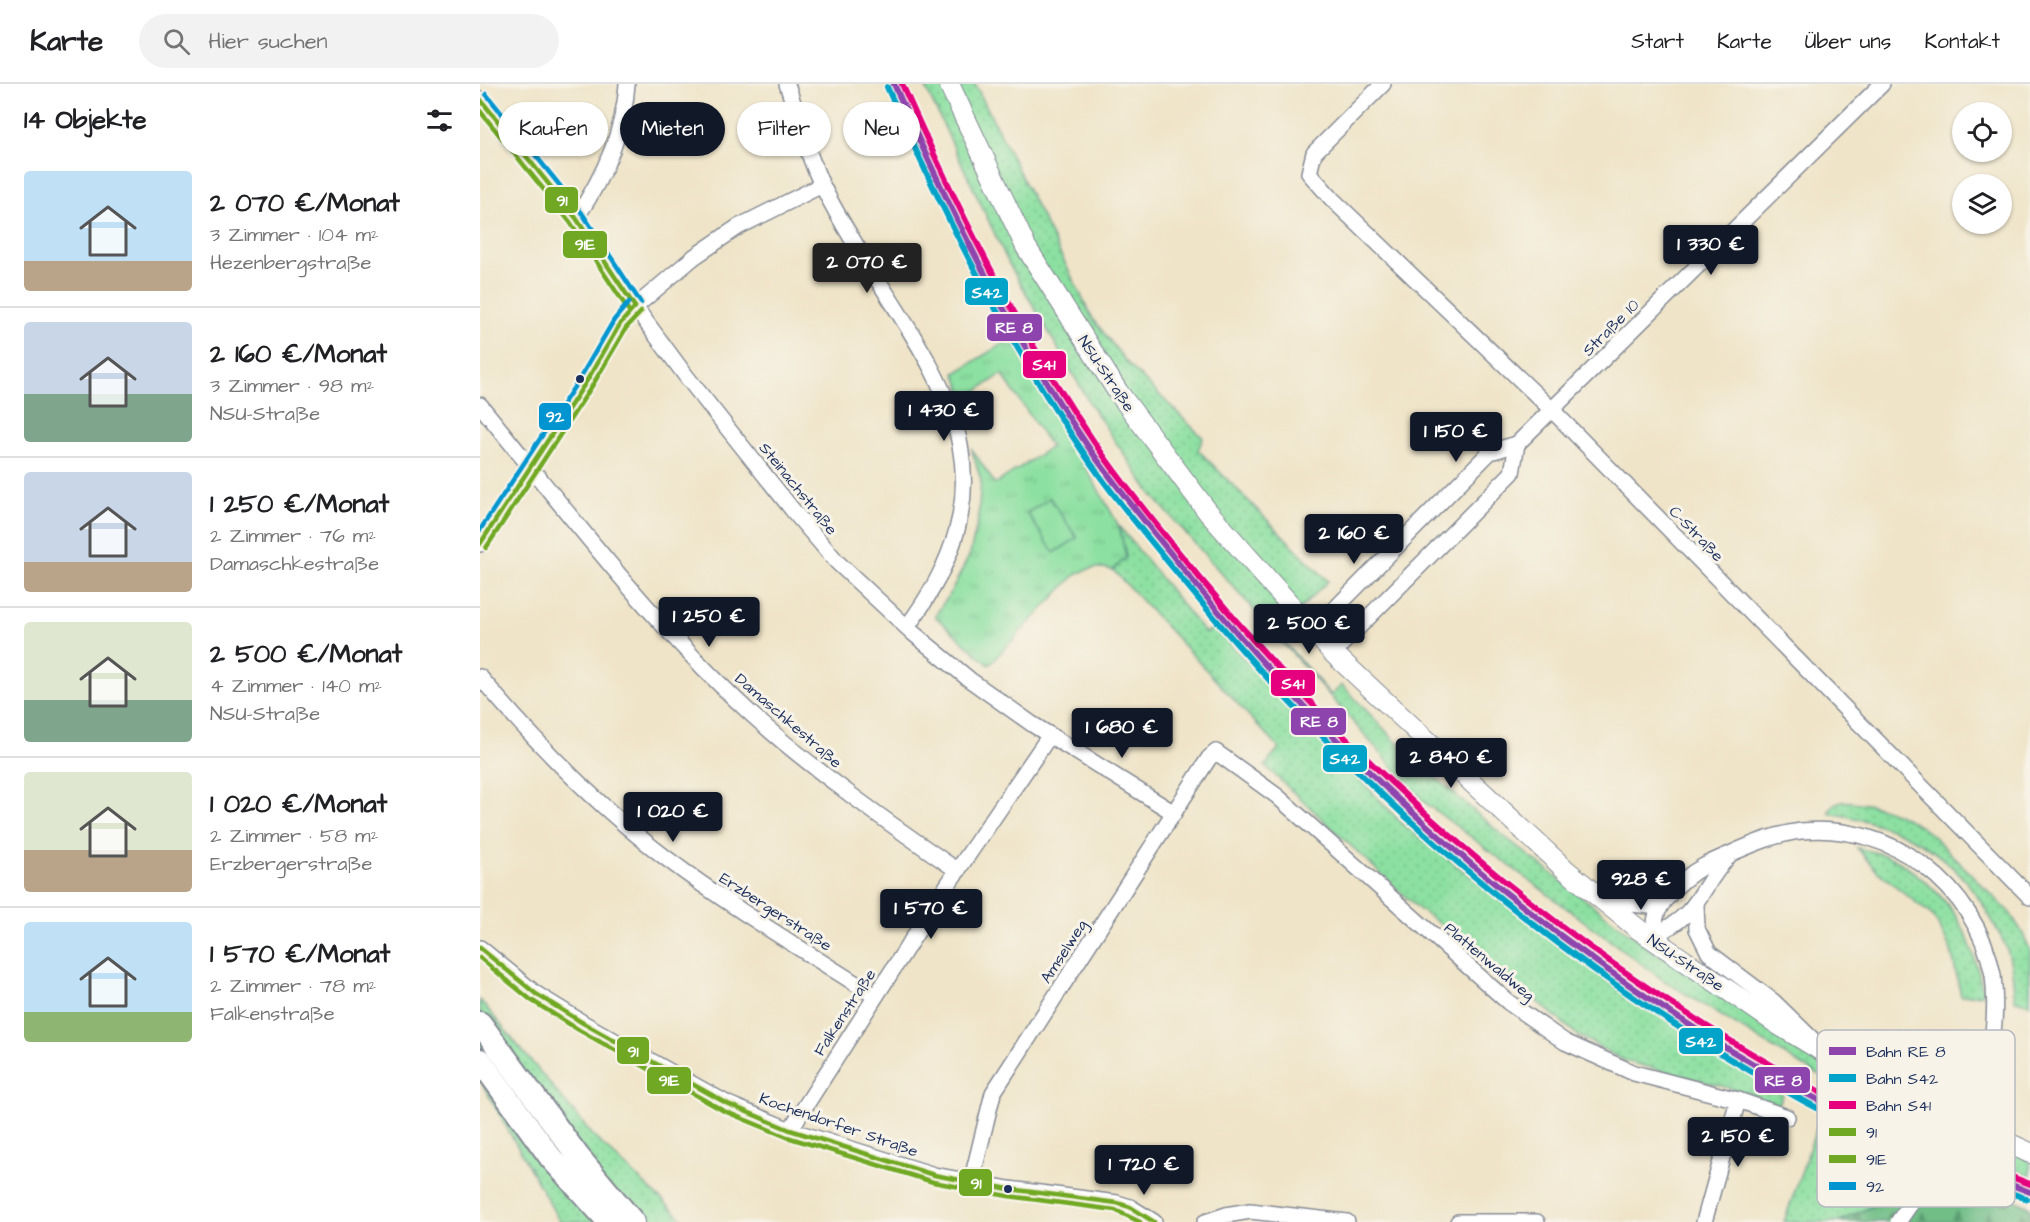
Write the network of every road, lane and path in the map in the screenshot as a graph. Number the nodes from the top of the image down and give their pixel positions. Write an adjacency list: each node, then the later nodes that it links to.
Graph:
1 (627, 84): 8 (street)
2 (787, 84): 7 (street)
3 (949, 84): 16 (main road, NSU-Straße)
4 (1383, 84): 11 (street, C-Straße)
5 (1882, 84): 11 (street, Straße 10)
6 (480, 99): 8 (street, Steinachstraße)
7 (822, 185): 9 (street); 15 (street)
8 (576, 218): 9 (street, Steinachstraße)
9 (635, 307): 13 (street); 15 (street, Steinachstraße)
10 (480, 405): 13 (street, Damaschkestraße)
11 (1552, 410): 12 (street, Straße 10); 26 (street, C-Straße)
12 (1517, 444): 16 (street); 17 (street)
13 (531, 467): 14 (street); 23 (street, Damaschkestraße)
14 (480, 544)
15 (906, 627): 19 (street, Steinachstraße)
16 (1312, 632): 17 (main road, NSU-Straße)
17 (1333, 653): 24 (main road, NSU-Straße)
18 (480, 677): 32 (street, Erzbergerstraße)
19 (1050, 735): 21 (street, Steinachstraße); 23 (street, Falkenstraße)
20 (1216, 752): 21 (street, Amselweg); 38 (street, Plattenwaldweg)
21 (1174, 813): 44 (street, Amselweg)
22 (1732, 853): 25 (street); 27 (street); 34 (street, bridge)
23 (958, 871): 32 (street, Falkenstraße)
24 (1595, 894): 25 (street); 28 (main road, NSU-Straße)
25 (1668, 897): 29 (street)
26 (2030, 897)
27 (1696, 904): 29 (street); 35 (street)
28 (1638, 929): 29 (street); 31 (main road, NSU-Straße)
29 (1658, 933): 31 (street)
30 (480, 948): 41 (street, Kochendorfer Straße)
31 (1670, 951): 36 (main road, NSU-Straße)
32 (875, 996): 41 (street, Falkenstraße)
33 (480, 1023): 39 (highway)
34 (1995, 1030)
35 (1817, 1043)
36 (1817, 1048)
37 (480, 1060): 46 (highway)
38 (1738, 1100): 40 (street, Plattenwaldweg); 54 (street)
39 (538, 1102): 47 (highway); 48 (highway)
40 (1787, 1117)
41 (790, 1130): 44 (street, Kochendorfer Straße)
42 (2015, 1146): 43 (main road, NSU-Straße)
43 (2030, 1153)
44 (971, 1183): 49 (street, Kochendorfer Straße)
45 (1908, 1207): 55 (street, bridge)
46 (607, 1221)
47 (633, 1222)
48 (652, 1222)
49 (1154, 1222)
50 (1205, 1222): 51 (street)
51 (1347, 1222)
52 (1458, 1222): 53 (street)
53 (1537, 1222)
54 (1704, 1222)
55 (1898, 1222)

